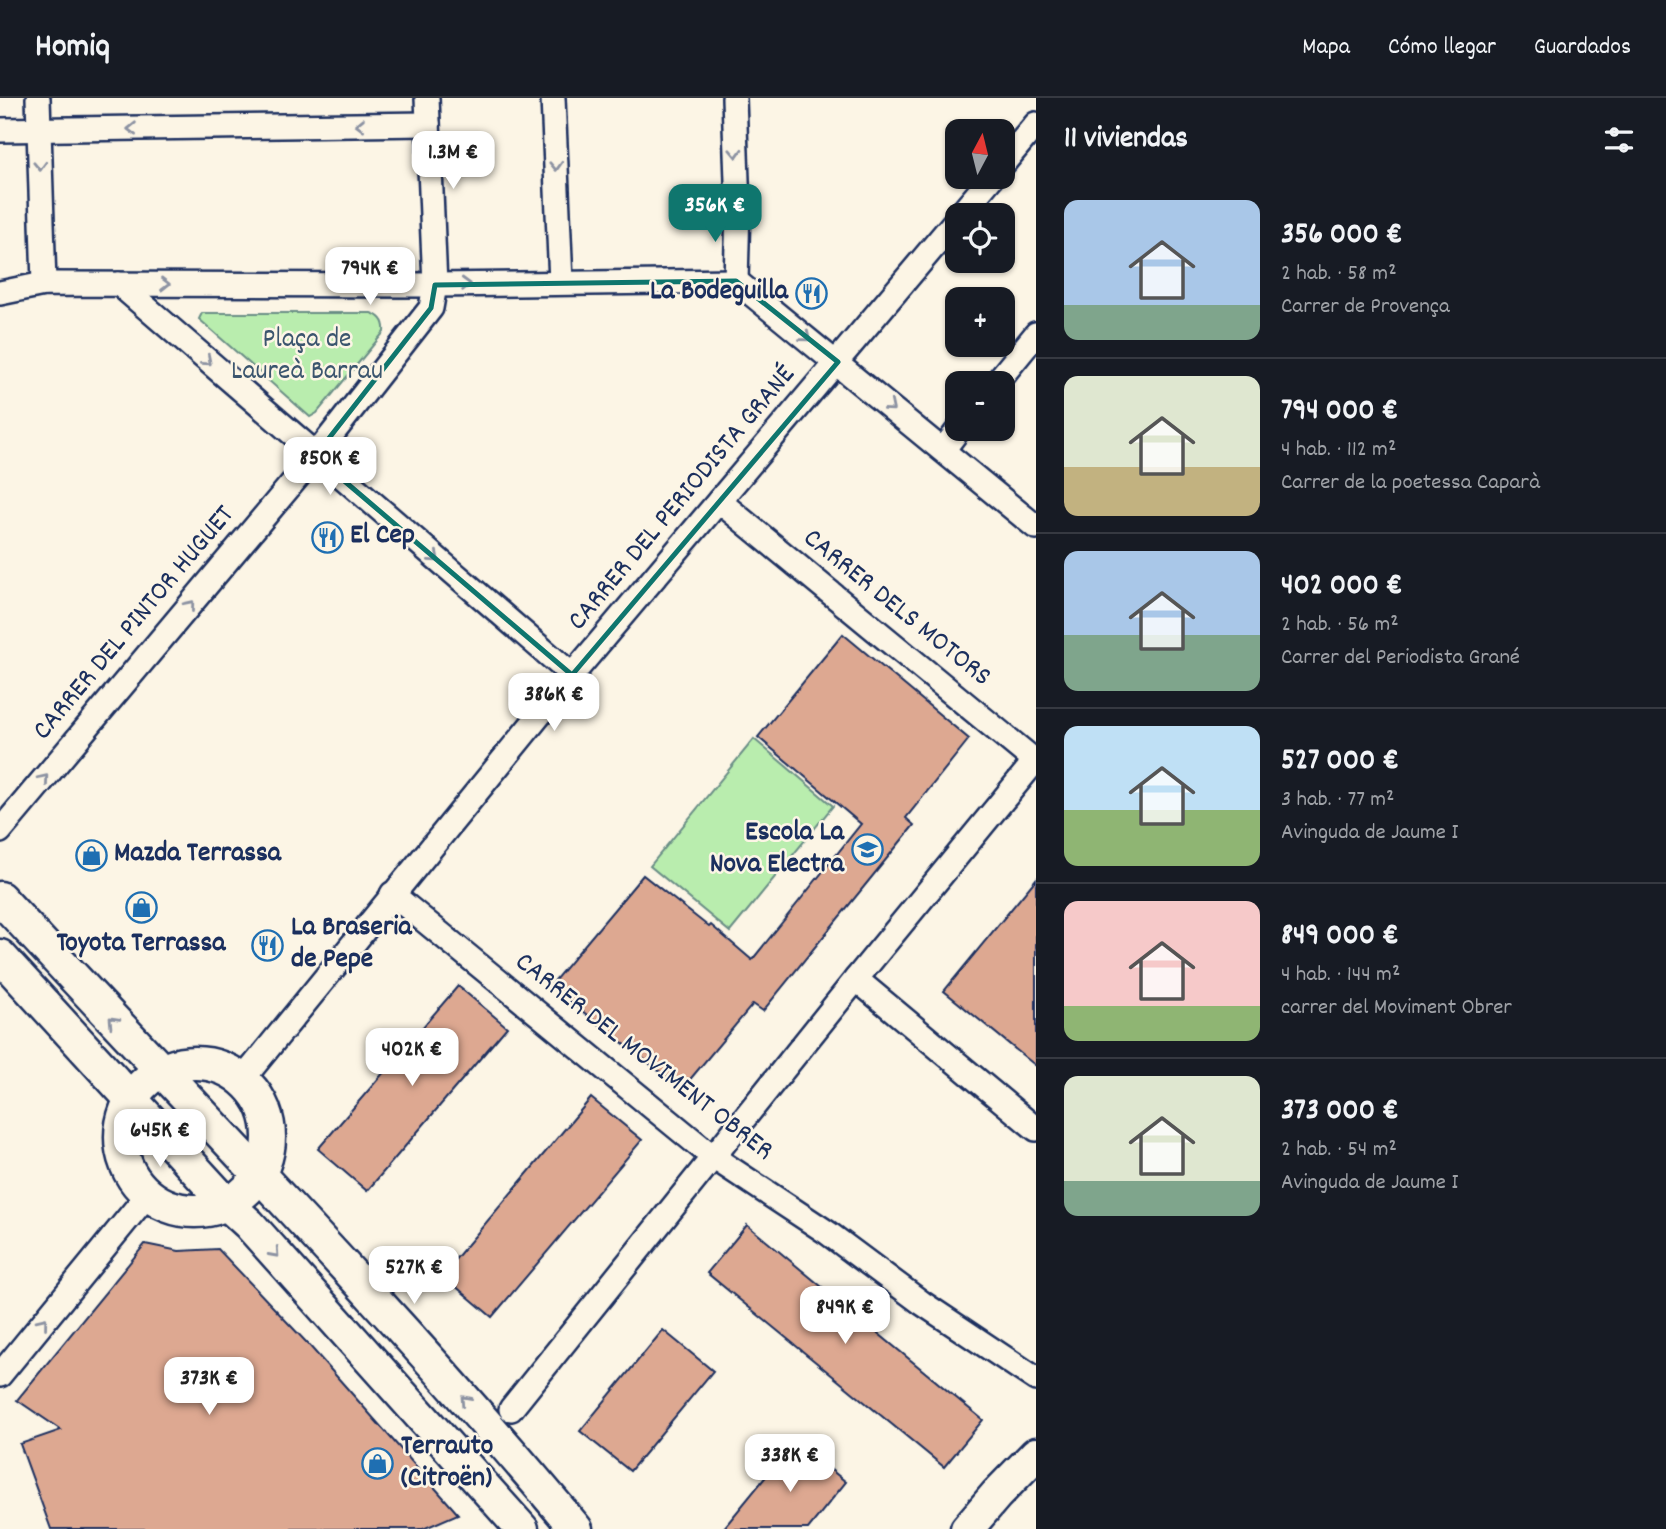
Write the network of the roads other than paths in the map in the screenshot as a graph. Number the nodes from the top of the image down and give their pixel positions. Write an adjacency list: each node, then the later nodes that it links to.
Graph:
1 (38, 98): 8 (street)
2 (427, 98): 5 (street)
3 (553, 98): 14 (street, one-way to 14)
4 (734, 98): 13 (street, one-way to 13)
5 (428, 124): 8 (street, one-way to 8); 17 (street)
6 (1036, 124): 9 (street)
7 (0, 130): 8 (street)
8 (39, 130): 15 (street, one-way to 15)
9 (1015, 149)
10 (982, 189): 11 (street, CARRER DEL PERIODISTA GRANÉ)
11 (971, 203)
12 (945, 234): 20 (street, CARRER DEL PERIODISTA GRANÉ)
13 (736, 281): 14 (street); 20 (street, one-way to 20)
14 (561, 282): 17 (street, one-way to 14)
15 (44, 284): 16 (street); 18 (street)
16 (119, 284): 17 (street, one-way to 17); 24 (street, one-way to 24)
17 (435, 285): 24 (street, CARRER DEL PINTOR HUGUET)
18 (0, 293)
19 (1034, 340): 21 (street)
20 (838, 362): 23 (street, one-way to 23); 25 (street, CARRER DEL PERIODISTA GRANÉ)
21 (1007, 371)
22 (950, 441): 23 (street)
23 (943, 450): 26 (street)
24 (315, 456): 27 (street, one-way to 27); 29 (street, CARRER DEL PINTOR HUGUET, one-way to 24)
25 (719, 502): 27 (street, CARRER DEL PERIODISTA GRANÉ); 28 (street, CARRER DELS MOTORS)
26 (1036, 527)
27 (572, 675): 30 (street, CARRER DEL PERIODISTA GRANÉ)
28 (1035, 762): 33 (street)
29 (0, 831)
30 (392, 894): 35 (street, CARRER DEL PERIODISTA GRANÉ); 38 (street, CARRER DEL MOVIMENT OBRER)
31 (0, 898): 34 (street, one-way to 31)
32 (0, 956): 36 (street)
33 (856, 979): 37 (street); 38 (street)
34 (160, 1071): 35 (street); 36 (street); 39 (street)
35 (243, 1079): 39 (street)
36 (132, 1098): 40 (street); 41 (street)
37 (1036, 1129)
38 (713, 1157): 43 (street, CARRER DEL MOVIMENT OBRER); 44 (street)
39 (260, 1173): 41 (street); 45 (street, one-way to 39)
40 (148, 1194): 41 (street); 42 (street, one-way to 40)
41 (227, 1204): 48 (street, one-way to 48)
42 (0, 1375)
43 (1036, 1379)
44 (511, 1409)
45 (510, 1450): 49 (street); 50 (street)
46 (1036, 1454): 51 (street)
47 (1036, 1469): 52 (street)
48 (522, 1529)
49 (576, 1529)
50 (601, 1529)
51 (967, 1529)
52 (992, 1529)

